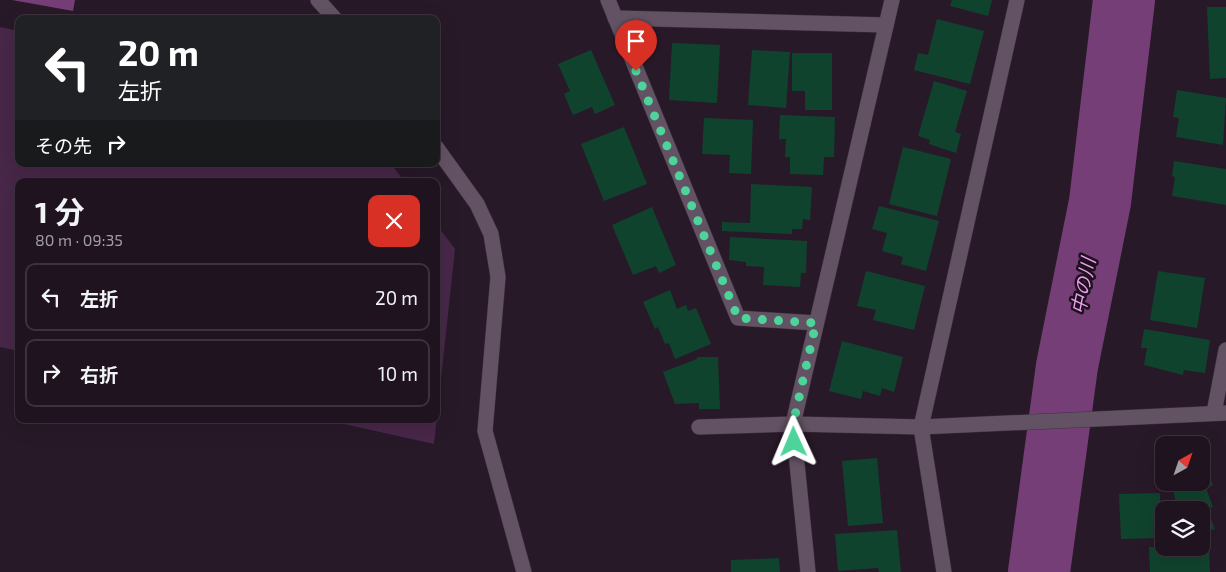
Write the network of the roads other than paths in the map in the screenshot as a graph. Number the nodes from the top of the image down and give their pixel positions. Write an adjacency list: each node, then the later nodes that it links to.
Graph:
1 (318, 0): 5 (street)
2 (608, 0): 6 (street)
3 (892, 0): 7 (street)
4 (1017, 0): 14 (street)
5 (331, 15)
6 (615, 18): 7 (street); 9 (street)
7 (886, 25): 9 (street)
8 (440, 153): 15 (street)
9 (816, 323): 12 (street)
10 (1226, 350): 11 (street)
11 (1220, 413): 14 (street)
12 (793, 424): 13 (street); 14 (street); 16 (street)
13 (699, 427)
14 (921, 427): 17 (street)
15 (524, 572)
16 (808, 572)
17 (944, 572)

